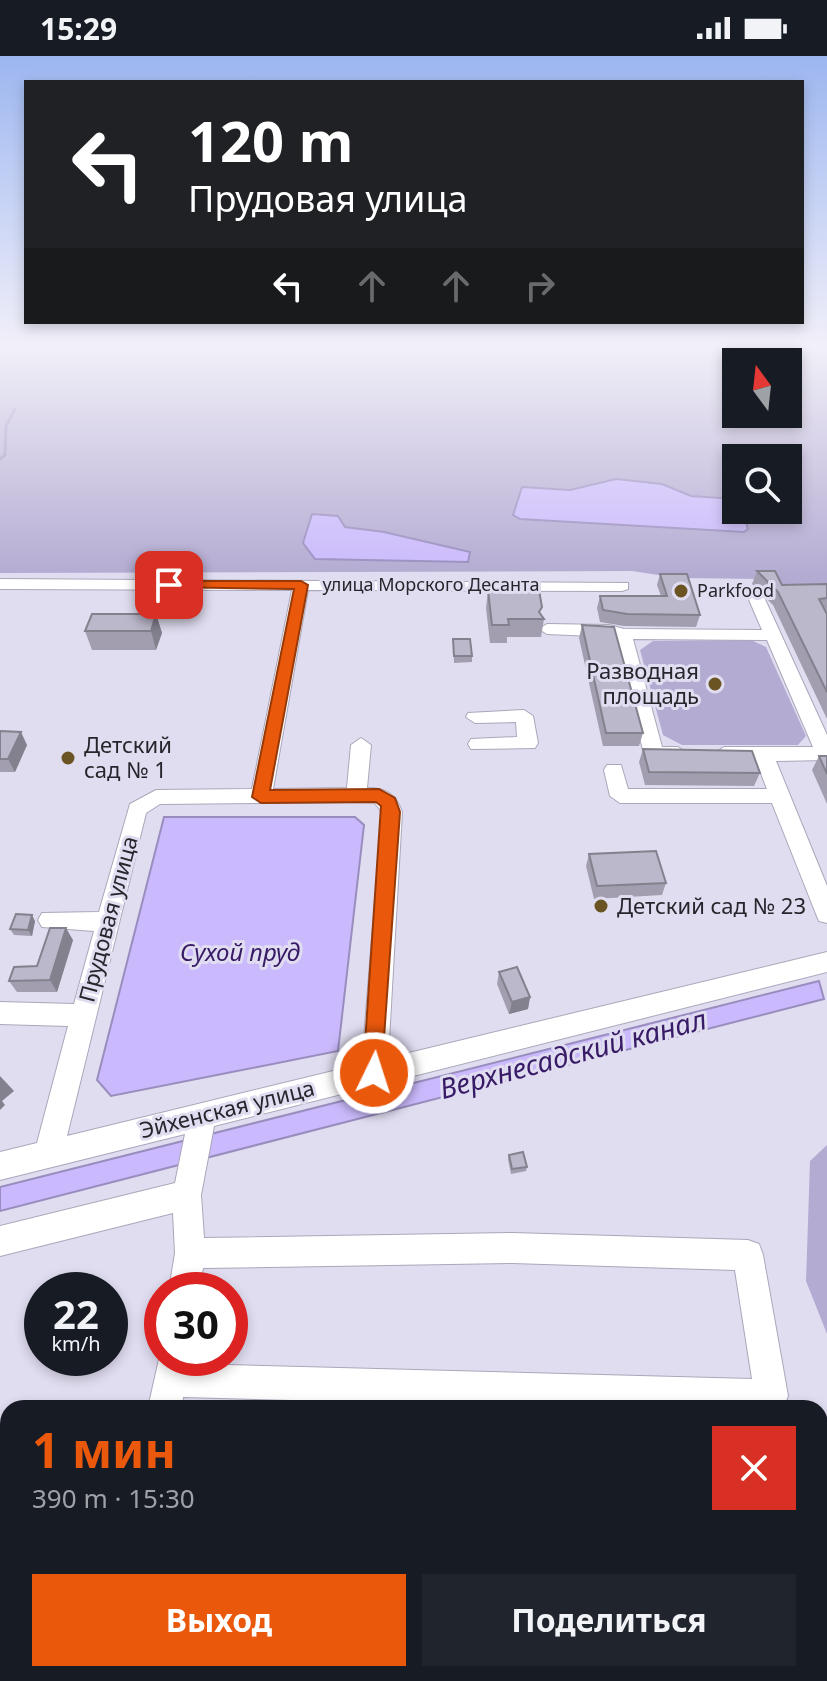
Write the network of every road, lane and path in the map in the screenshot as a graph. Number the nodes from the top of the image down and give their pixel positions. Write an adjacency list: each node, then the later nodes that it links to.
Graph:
1 (205, 568): 3 (street)
2 (0, 584): 3 (street, улица Морского Десанта)
3 (197, 585): 4 (street, улица Морского Десанта)
4 (301, 585): 5 (street, улица Морского Десанта); 17 (street)
5 (622, 586)
6 (755, 595): 9 (street)
7 (547, 629): 8 (street)
8 (623, 634): 9 (street); 13 (street)
9 (773, 635): 13 (street)
10 (475, 717): 11 (street)
11 (478, 744)
12 (361, 745): 16 (street)
13 (763, 754): 15 (street)
14 (614, 770): 15 (street)
15 (778, 791): 18 (street)
16 (356, 795): 17 (street, Прудовая улица); 24 (street, Прудовая улица)
17 (261, 797): 20 (street, Прудовая улица)
18 (827, 914)
19 (50, 920): 20 (street)
20 (106, 922): 23 (street, Прудовая улица)
21 (827, 962): 24 (street, Эйхенская улица)
22 (0, 1013): 23 (street)
23 (82, 1015): 26 (street, Прудовая улица)
24 (374, 1073): 25 (street, Эйхенская улица)
25 (201, 1123): 26 (street, Эйхенская улица); 28 (street)
26 (48, 1154): 27 (street, Эйхенская улица)
27 (0, 1166)
28 (189, 1183): 29 (street); 30 (street)
29 (0, 1241)
30 (190, 1253): 31 (street); 32 (street)
31 (187, 1272)
32 (169, 1382)

